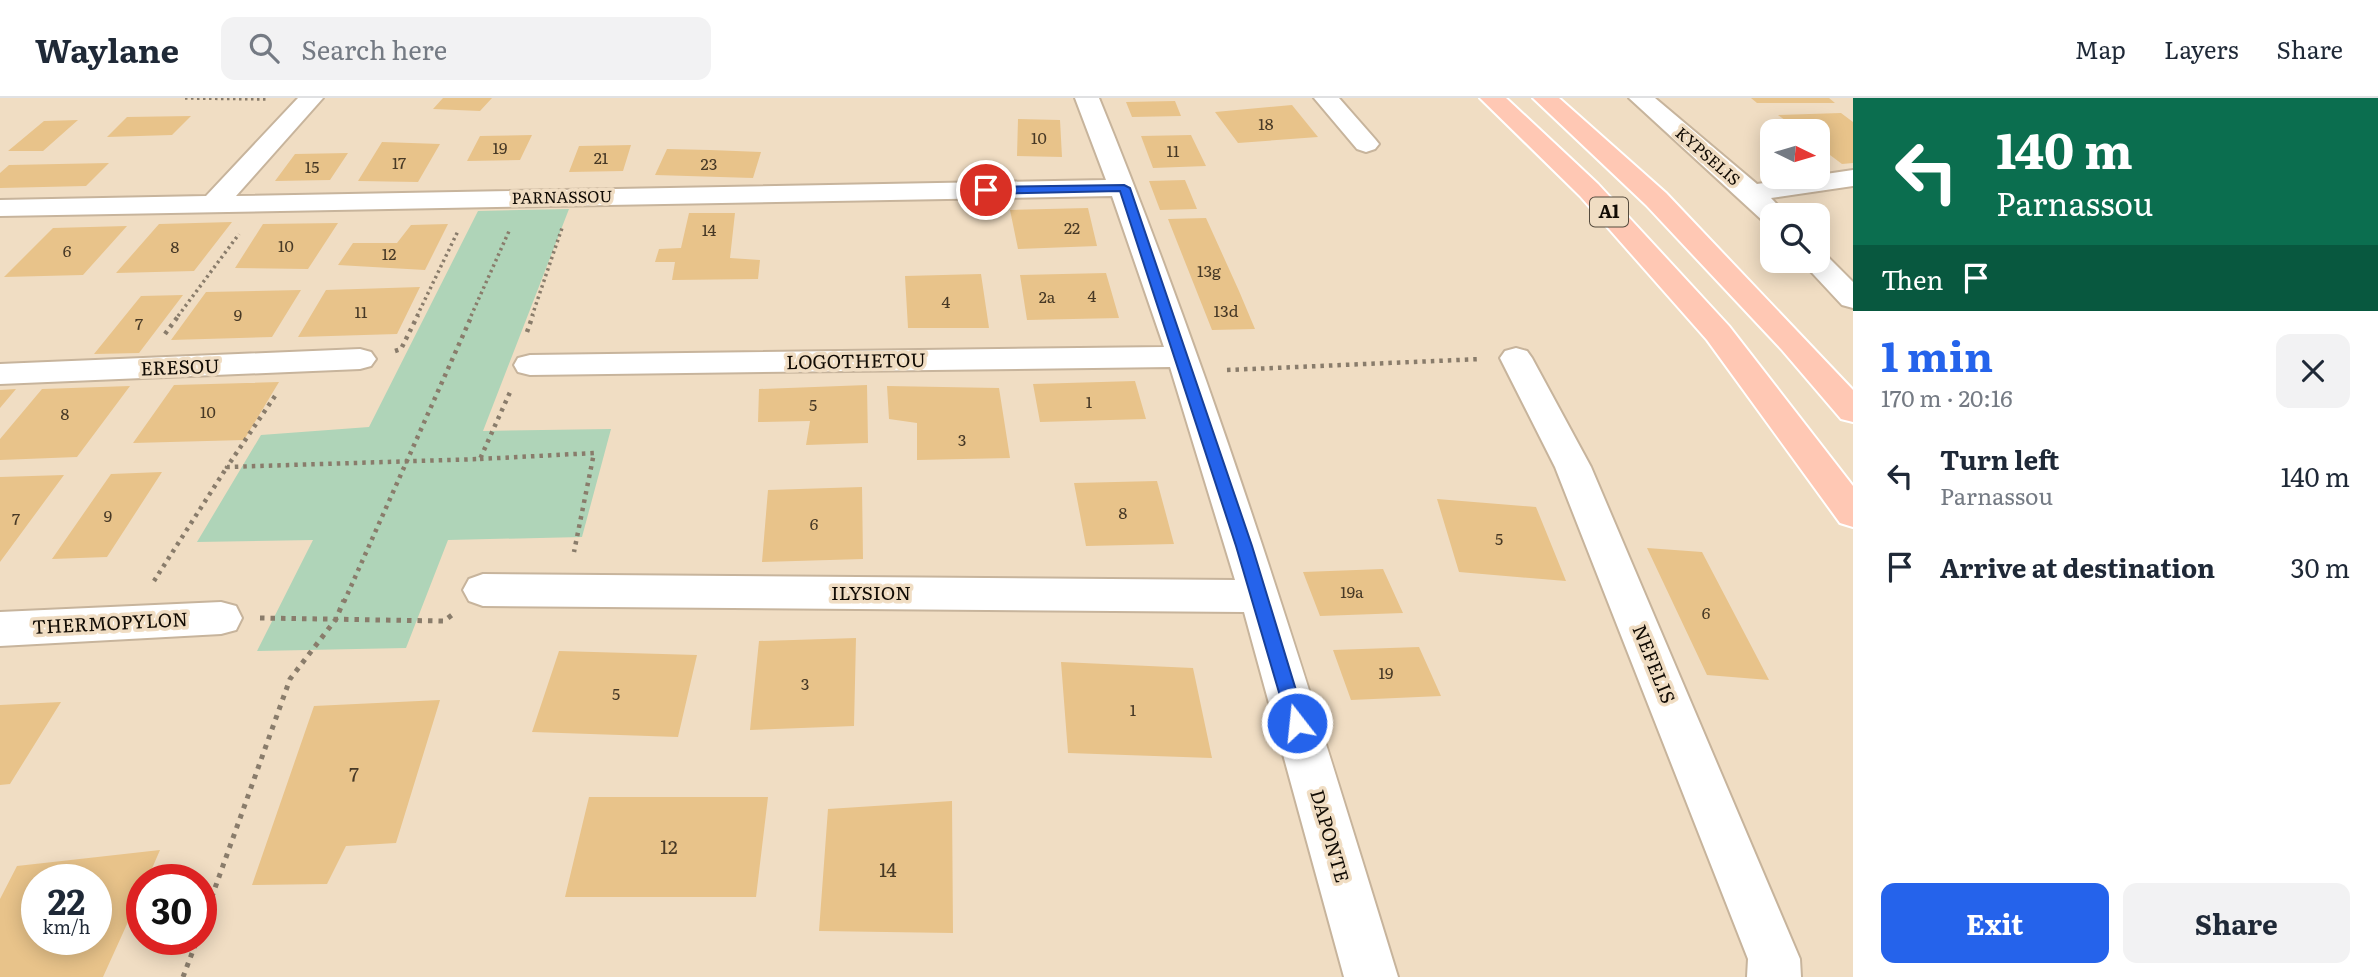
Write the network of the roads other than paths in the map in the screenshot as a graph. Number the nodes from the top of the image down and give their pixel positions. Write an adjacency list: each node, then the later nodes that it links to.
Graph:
1 (1087, 98): 9 (street, DAPONTE)
2 (1326, 98): 7 (street)
3 (1492, 98): 22 (highway, A1)
4 (1545, 98): 21 (highway, A1)
5 (1641, 98): 10 (street, KYPSELIS)
6 (310, 99): 11 (street)
7 (1366, 144)
8 (1853, 178): 10 (street)
9 (1124, 188): 11 (street, PARNASSOU); 19 (street, DAPONTE)
10 (1751, 193): 12 (street, KYPSELIS)
11 (215, 203): 13 (street, PARNASSOU)
12 (1761, 203)
13 (0, 208)
14 (1828, 273): 15 (street)
15 (1853, 299)
16 (1516, 358): 28 (street, NEFELIS)
17 (360, 359): 20 (street, ERESOU)
18 (530, 365): 19 (street, LOGOTHETOU)
19 (1185, 365): 24 (street, DAPONTE)
20 (0, 374)
21 (1853, 411)
22 (1853, 513)
23 (483, 590): 24 (street, ILYSION)
24 (1260, 596): 27 (street, DAPONTE)
25 (221, 618): 26 (street, THERMOPYLON)
26 (0, 629)
27 (1371, 977)
28 (1774, 977)

